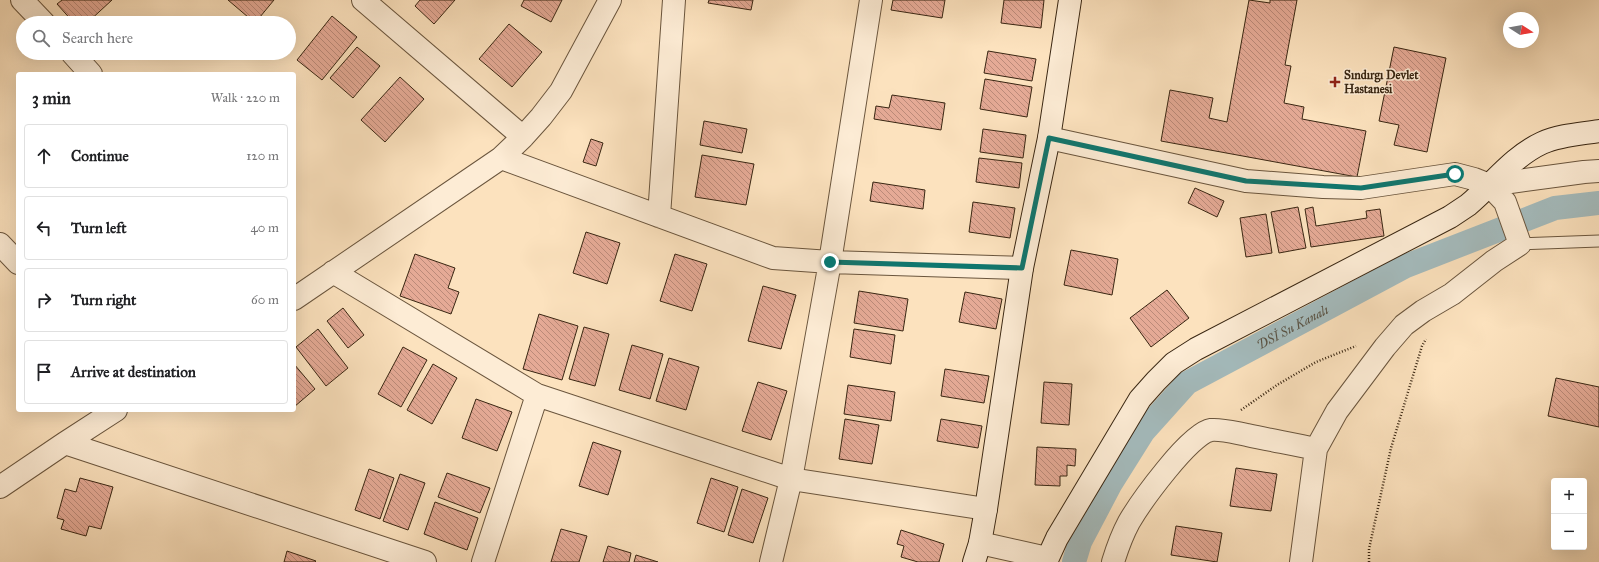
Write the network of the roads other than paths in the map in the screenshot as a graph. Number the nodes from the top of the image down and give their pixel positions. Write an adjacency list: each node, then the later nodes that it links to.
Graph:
1 (22, 0): 7 (street)
2 (363, 0): 11 (street)
3 (610, 0): 11 (street)
4 (674, 0): 16 (street)
5 (870, 0): 21 (street)
6 (1070, 0): 12 (street)
7 (37, 16)
8 (78, 60): 9 (street)
9 (89, 72)
10 (1599, 131): 15 (street)
11 (523, 137): 13 (street)
12 (1049, 138): 15 (street); 22 (street)
13 (500, 158): 16 (street); 23 (street)
14 (1599, 171): 15 (street)
15 (1489, 185): 17 (street); 33 (street)
16 (659, 216): 21 (street)
17 (1518, 239): 18 (lane); 28 (street)
18 (1599, 241)
19 (0, 244): 20 (street)
20 (16, 260)
21 (830, 262): 22 (street); 29 (street)
22 (1022, 268): 31 (street)
23 (333, 272): 24 (street); 25 (street)
24 (296, 295)
25 (537, 395): 29 (street); 35 (street)
26 (113, 412): 27 (street)
27 (64, 443): 30 (street); 34 (street)
28 (1316, 449): 37 (street); 38 (street)
29 (791, 479): 31 (street); 36 (street)
30 (0, 487)
31 (986, 509): 32 (street)
32 (977, 552): 33 (street)
33 (1046, 560)
34 (425, 562)
35 (482, 562)
36 (771, 562)
37 (1113, 562)
38 (1301, 562)

